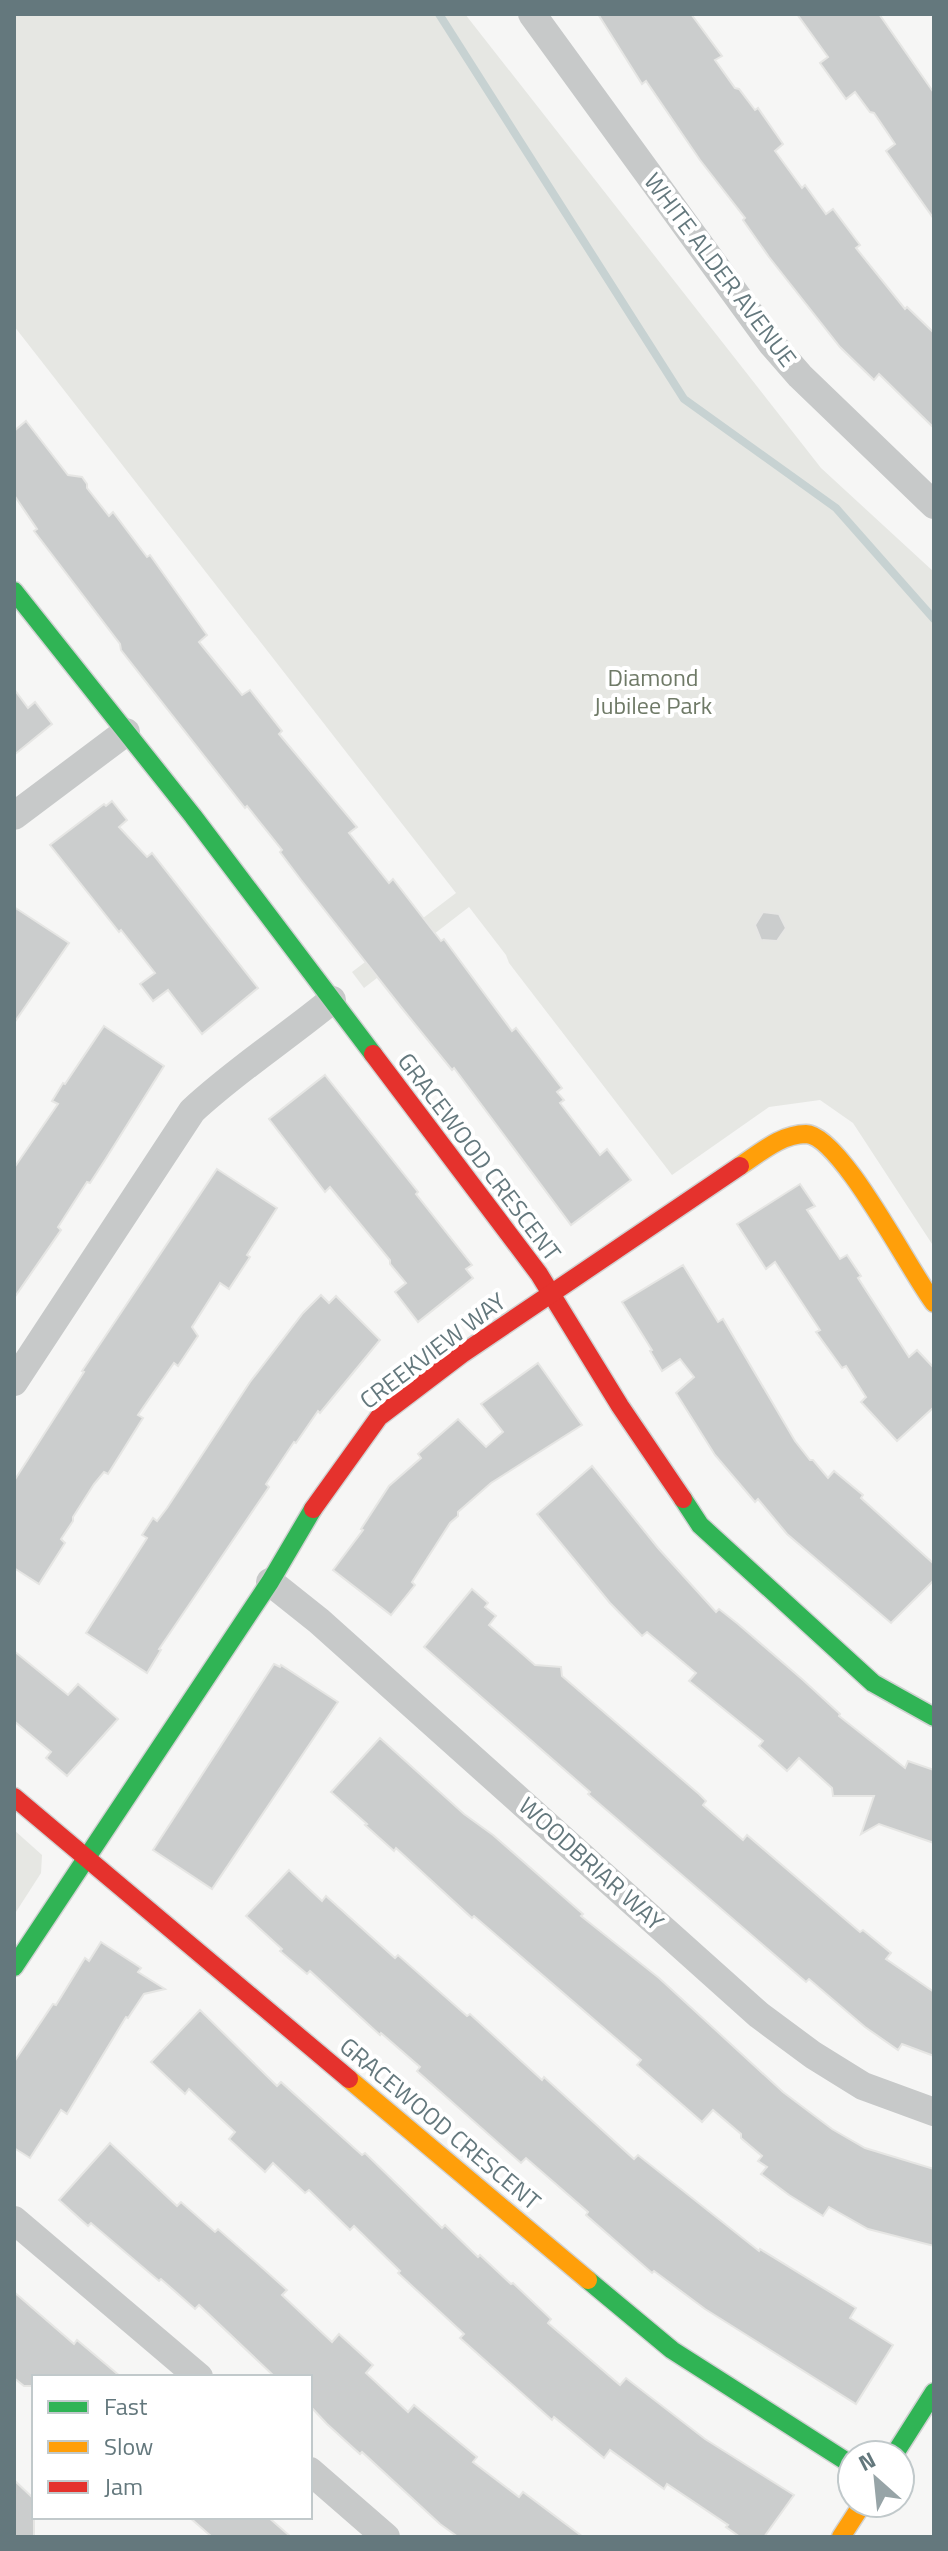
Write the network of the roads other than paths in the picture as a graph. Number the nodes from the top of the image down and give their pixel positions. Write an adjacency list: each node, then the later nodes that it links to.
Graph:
1 (532, 14): 2 (street, WHITE ALDER AVENUE)
2 (933, 503)
3 (14, 591): 4 (street, GRACEWOOD CRESCENT)
4 (126, 732): 5 (street); 6 (street, GRACEWOOD CRESCENT)
5 (14, 816)
6 (332, 1000): 7 (street, GRACEWOOD CRESCENT); 9 (street)
7 (552, 1293): 8 (street, CREEKVIEW WAY); 10 (street, CREEKVIEW WAY); 11 (street, GRACEWOOD CRESCENT)
8 (934, 1303)
9 (14, 1382)
10 (270, 1582): 13 (street, CREEKVIEW WAY); 15 (street, WOODBRIAR WAY)
11 (934, 1717)
12 (14, 1797): 13 (street, GRACEWOOD CRESCENT)
13 (87, 1859): 14 (street, CREEKVIEW WAY); 20 (street, GRACEWOOD CRESCENT)
14 (14, 1967)
15 (934, 2112)
16 (14, 2220): 17 (street)
17 (197, 2375)
18 (934, 2392): 19 (street)
19 (904, 2439)
20 (836, 2455)
21 (312, 2473): 23 (street)
22 (853, 2519): 24 (street)
23 (386, 2537)
24 (841, 2537)

